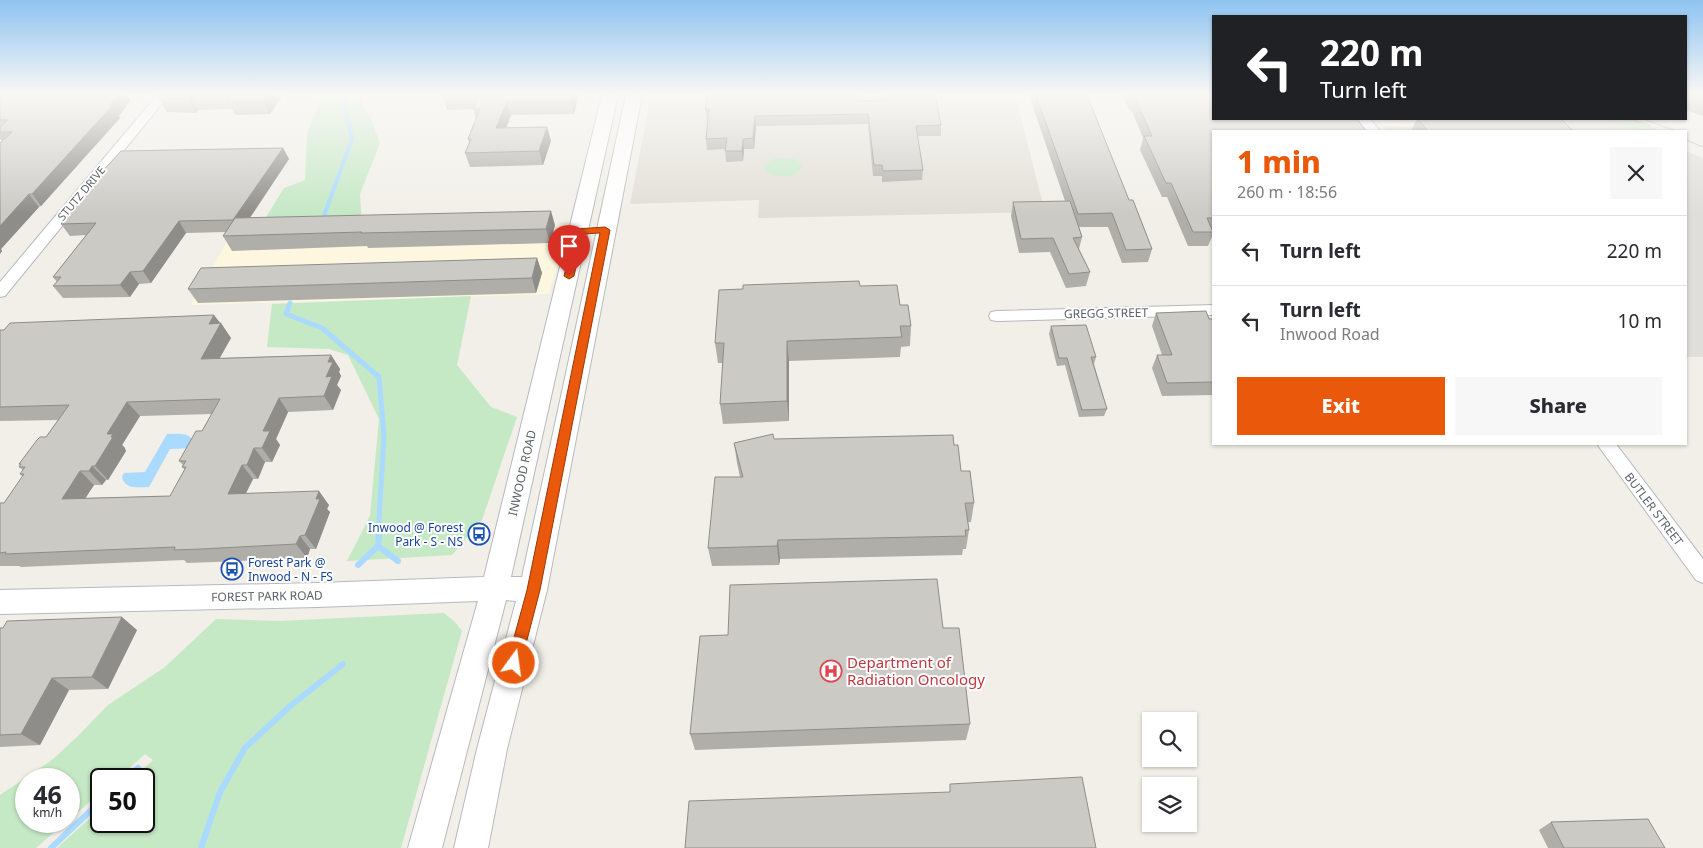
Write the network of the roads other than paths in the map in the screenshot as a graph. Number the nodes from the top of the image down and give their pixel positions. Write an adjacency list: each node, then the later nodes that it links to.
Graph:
1 (130, 135): 6 (street, STUTZ DRIVE)
2 (601, 135): 5 (main road, INWOOD ROAD)
3 (624, 135): 4 (main road)
4 (605, 230): 5 (main road); 12 (main road)
5 (579, 231): 11 (main road, INWOOD ROAD)
6 (0, 292)
7 (1212, 310): 8 (street, GREGG STREET)
8 (997, 316)
9 (1607, 445): 10 (street, BUTLER STREET)
10 (1703, 574)
11 (495, 588): 12 (main road, FOREST PARK ROAD); 13 (main road, FOREST PARK ROAD); 14 (main road, INWOOD ROAD)
12 (533, 590): 15 (main road)
13 (0, 602)
14 (425, 848)
15 (471, 848)

